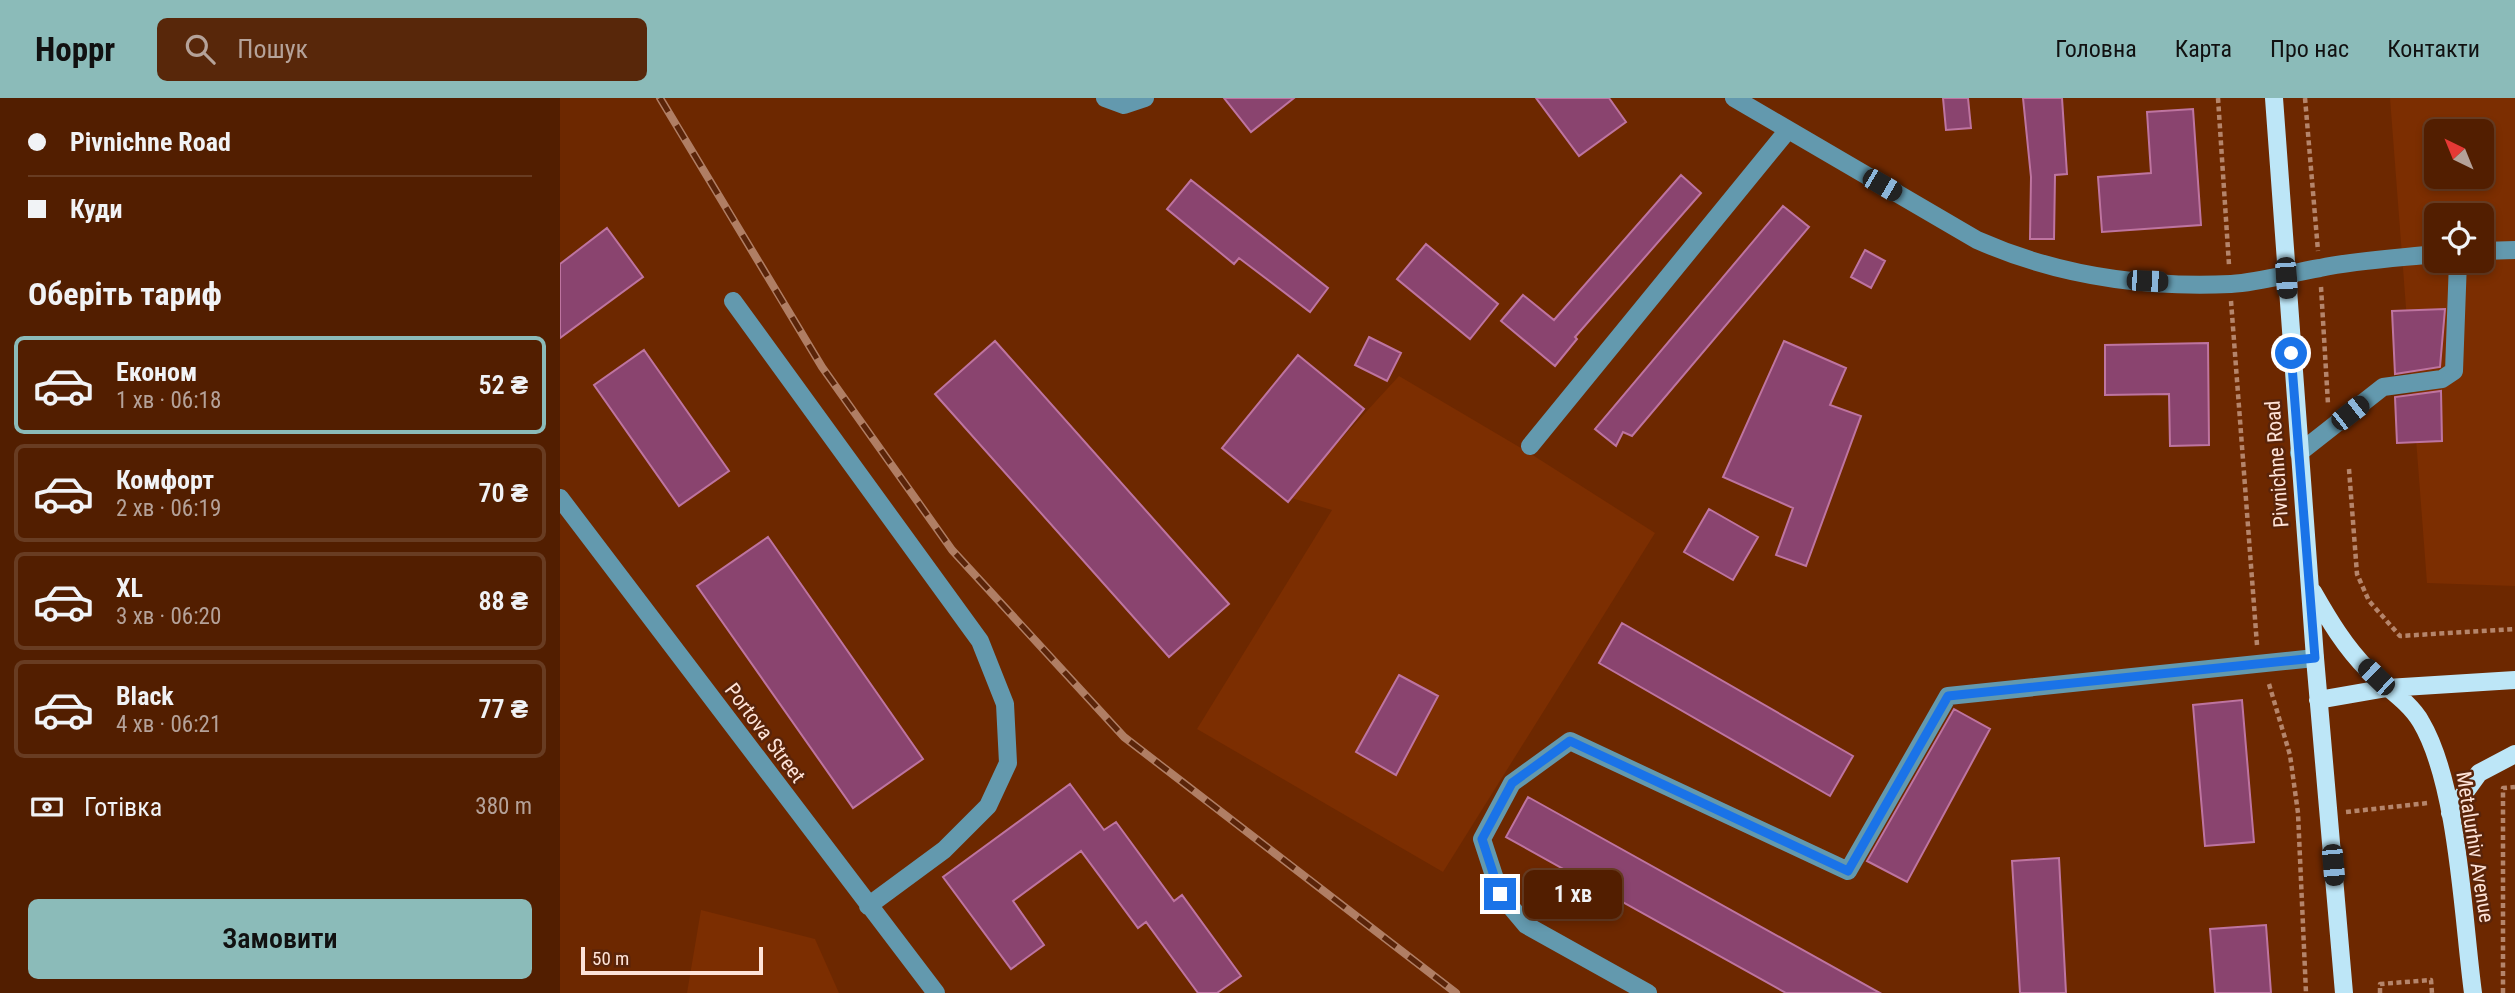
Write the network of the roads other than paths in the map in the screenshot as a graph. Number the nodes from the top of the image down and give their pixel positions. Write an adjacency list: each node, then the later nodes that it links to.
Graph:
1 (1105, 98): 2 (street)
2 (1145, 98)
3 (1734, 98): 5 (street)
4 (2274, 98): 10 (main road, Pivnichne Road)
5 (1788, 130): 10 (street); 12 (street)
6 (2515, 250): 7 (street)
7 (2494, 251)
8 (2424, 255): 10 (street)
9 (2458, 273): 13 (street)
10 (2286, 278): 13 (main road, Pivnichne Road)
11 (733, 301): 22 (street)
12 (1530, 446)
13 (2299, 453): 15 (main road, Pivnichne Road)
14 (560, 498): 22 (street, Portova Street)
15 (2309, 585): 16 (main road, Pivnichne Road); 18 (main road, Metalurhiv Avenue)
16 (2315, 658): 19 (main road, Pivnichne Road); 24 (street)
17 (2515, 680): 18 (main road)
18 (2387, 688): 19 (main road); 21 (main road, Metalurhiv Avenue)
19 (2318, 700): 25 (main road)
20 (2515, 754): 21 (main road)
21 (2448, 807): 26 (main road, Metalurhiv Avenue)
22 (868, 906): 23 (street, Portova Street)
23 (936, 993)
24 (1648, 993)
25 (2344, 993)
26 (2473, 993)

